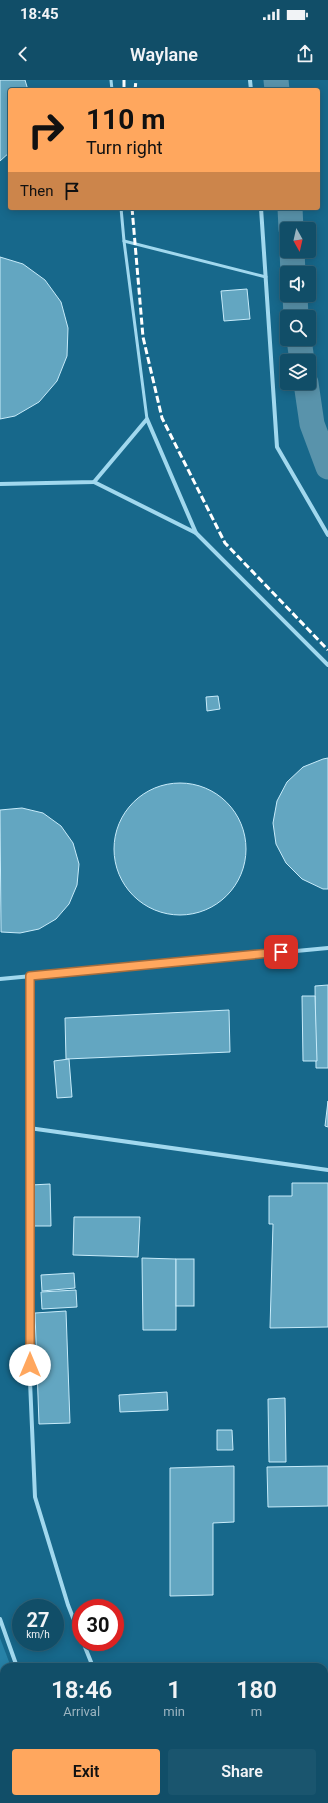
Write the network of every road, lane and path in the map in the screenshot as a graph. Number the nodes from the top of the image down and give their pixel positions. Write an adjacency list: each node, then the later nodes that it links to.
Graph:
1 (121, 210): 3 (lane)
2 (261, 210): 4 (street)
3 (124, 241): 4 (lane); 5 (lane)
4 (266, 277): 9 (street)
5 (147, 419): 6 (street); 8 (street)
6 (94, 482): 7 (street); 8 (street)
7 (0, 484)
8 (196, 533): 10 (street)
9 (328, 535)
10 (328, 665)
11 (328, 948): 12 (street)
12 (30, 976): 13 (street); 14 (street)
13 (0, 980)
14 (29, 1128): 15 (street); 16 (street)
15 (328, 1170)
16 (72, 1615)
17 (0, 1619): 19 (street)
18 (87, 1651): 20 (street)
19 (16, 1663)
20 (91, 1663)

